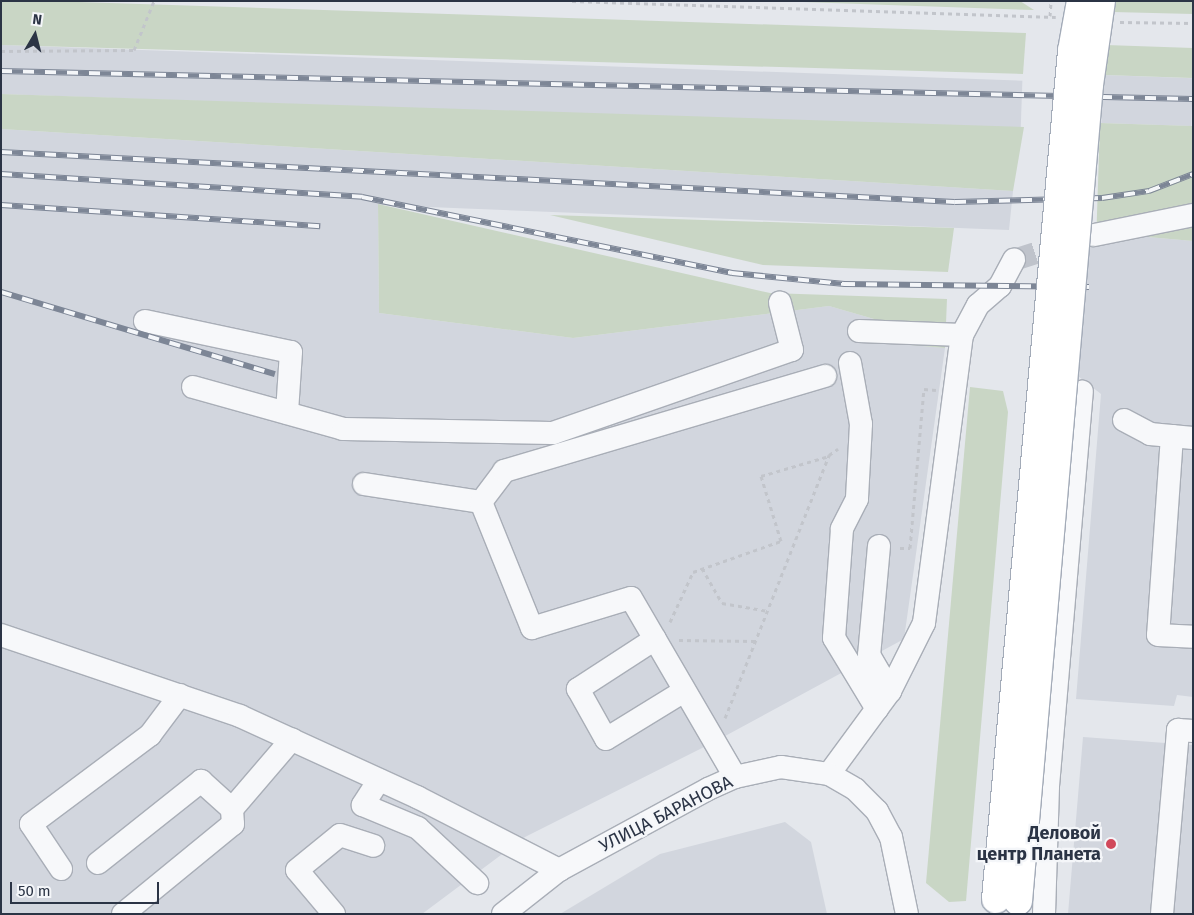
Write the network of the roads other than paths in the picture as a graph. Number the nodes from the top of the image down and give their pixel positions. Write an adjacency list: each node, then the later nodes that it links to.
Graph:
1 (1080, 1): 2 (main road, bridge)
2 (1108, 12)
3 (1193, 215): 4 (street)
4 (1094, 235)
5 (1014, 260): 9 (street)
6 (780, 303): 14 (street)
7 (145, 321): 14 (street)
8 (859, 331): 9 (street)
9 (962, 335): 25 (street)
10 (850, 363): 25 (street)
11 (825, 376): 18 (street)
12 (193, 387): 14 (street)
13 (1082, 391): 41 (street)
14 (287, 414)
15 (1124, 420): 16 (street)
16 (1182, 437): 22 (street)
17 (364, 484): 18 (street)
18 (481, 502): 21 (street)
19 (879, 546): 25 (street)
20 (1, 635): 24 (street)
21 (668, 636): 23 (street); 23 (street)
22 (1193, 637)
23 (684, 691): 29 (street)
24 (180, 695): 27 (street); 34 (street)
25 (883, 700): 28 (street)
26 (1193, 731): 42 (street)
27 (292, 739): 30 (street); 31 (street)
28 (829, 774): 29 (street, УЛИЦА БАРАНОВА); 40 (street, УЛИЦА БАРАНОВА)
29 (735, 777): 35 (street, УЛИЦА БАРАНОВА)
30 (379, 780): 35 (street); 36 (street)
31 (232, 809): 33 (street); 37 (street)
32 (373, 846): 38 (street)
33 (98, 863)
34 (61, 869)
35 (559, 870): 39 (street, УЛИЦА БАРАНОВА)
36 (477, 883)
37 (123, 914)
38 (334, 914)
39 (503, 914)
40 (906, 914)
41 (1044, 914)
42 (1162, 914)

